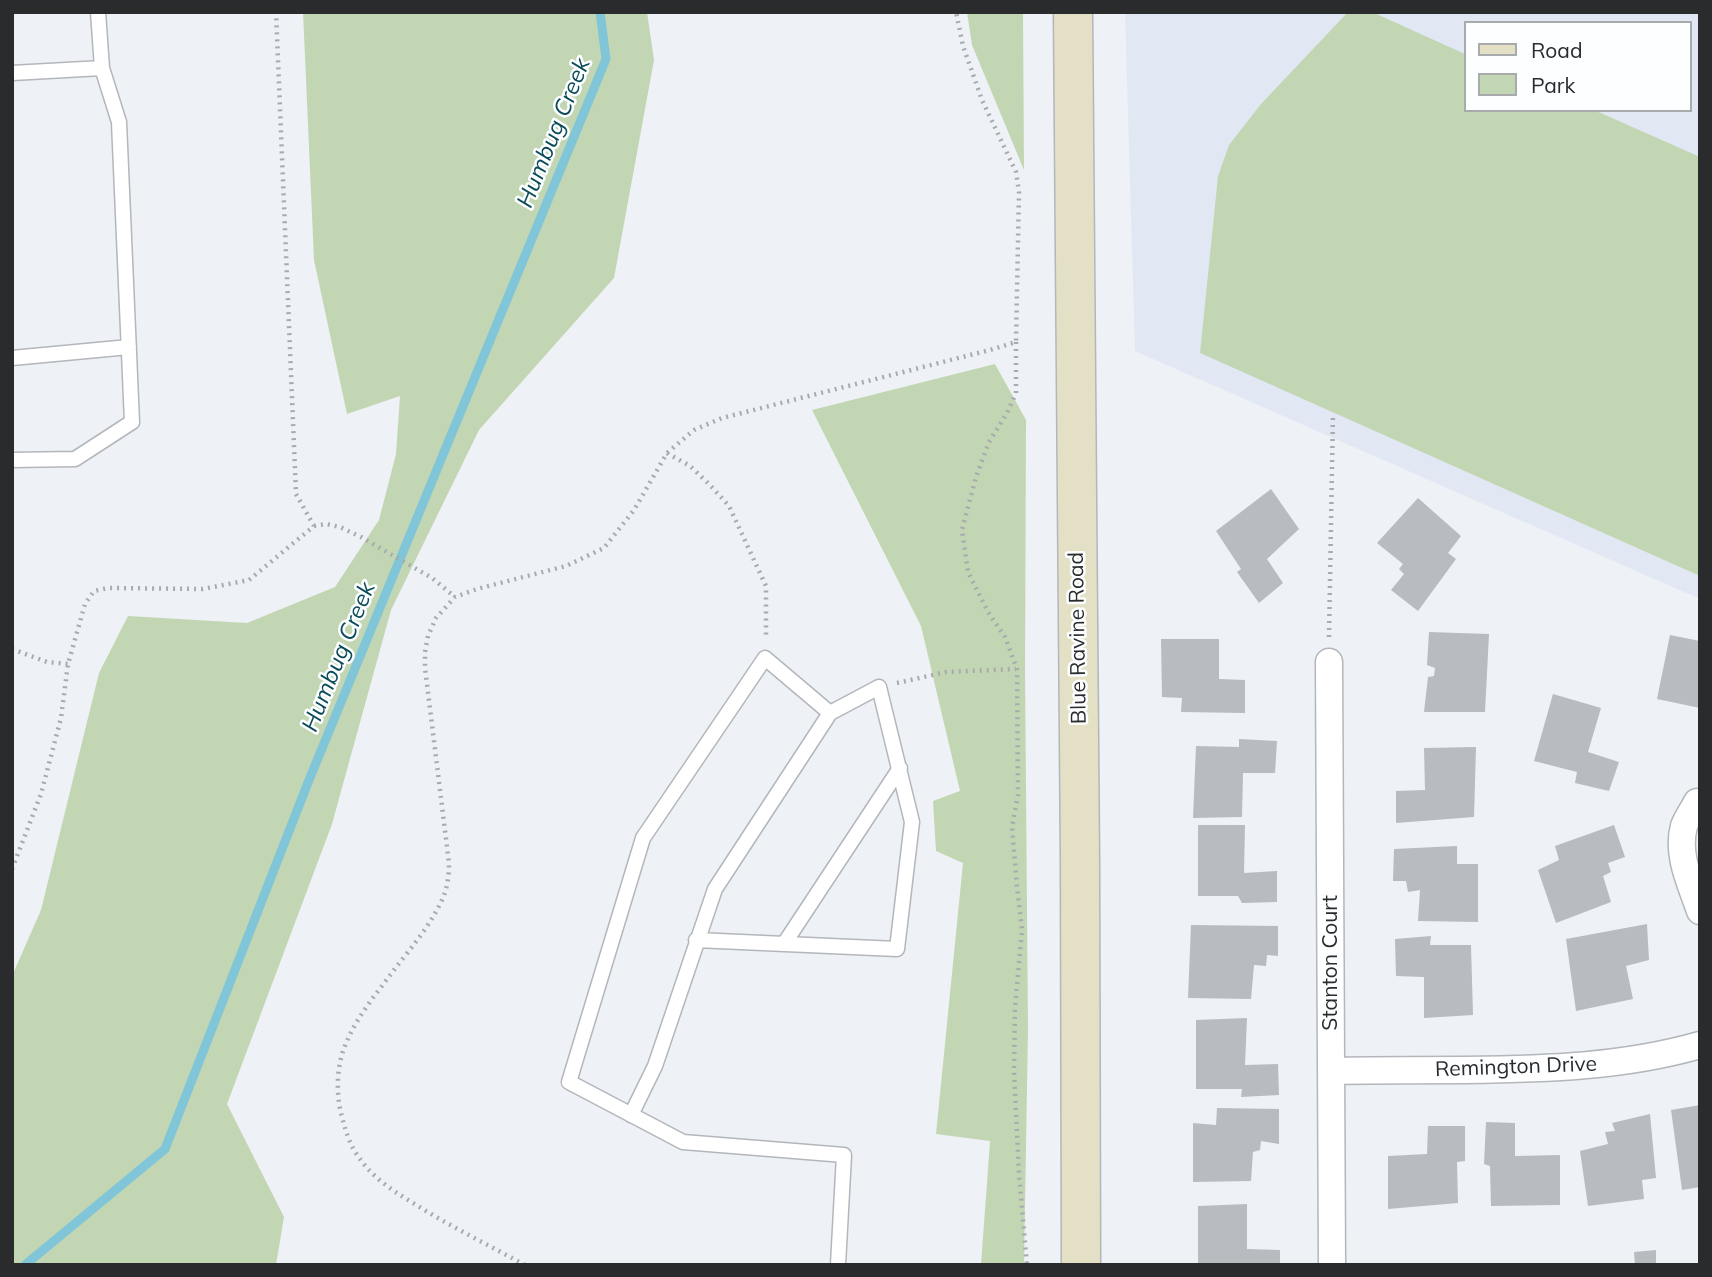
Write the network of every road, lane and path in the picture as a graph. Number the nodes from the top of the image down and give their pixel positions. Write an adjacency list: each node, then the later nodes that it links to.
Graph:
1 (98, 12): 5 (lane)
2 (275, 12): 13 (path)
3 (956, 12): 7 (path)
4 (1073, 12): 34 (main road, Blue Ravine Road)
5 (102, 68): 6 (lane); 8 (lane)
6 (12, 73)
7 (1016, 342): 11 (path); 19 (path)
8 (129, 347): 9 (lane); 12 (lane)
9 (12, 358)
10 (1333, 413): 17 (path)
11 (667, 453): 14 (path); 16 (path)
12 (12, 460)
13 (314, 526): 14 (path); 18 (path)
14 (456, 597): 31 (path)
15 (12, 649): 18 (path)
16 (765, 658): 21 (lane); 30 (lane)
17 (1329, 662): 29 (street, Stanton Court)
18 (68, 664): 24 (path)
19 (1017, 669): 20 (path); 33 (path)
20 (879, 687): 21 (lane); 22 (lane)
21 (830, 713): 26 (lane)
22 (900, 768): 27 (lane); 27 (lane)
23 (1697, 802): 25 (street)
24 (12, 869)
25 (1700, 911)
26 (696, 940): 27 (lane); 30 (lane)
27 (784, 944)
28 (1700, 1045): 29 (street, Remington Drive)
29 (1331, 1070): 35 (street, Stanton Court)
30 (631, 1115): 32 (lane)
31 (525, 1265)
32 (838, 1265)
33 (1027, 1265)
34 (1081, 1265)
35 (1332, 1265)

